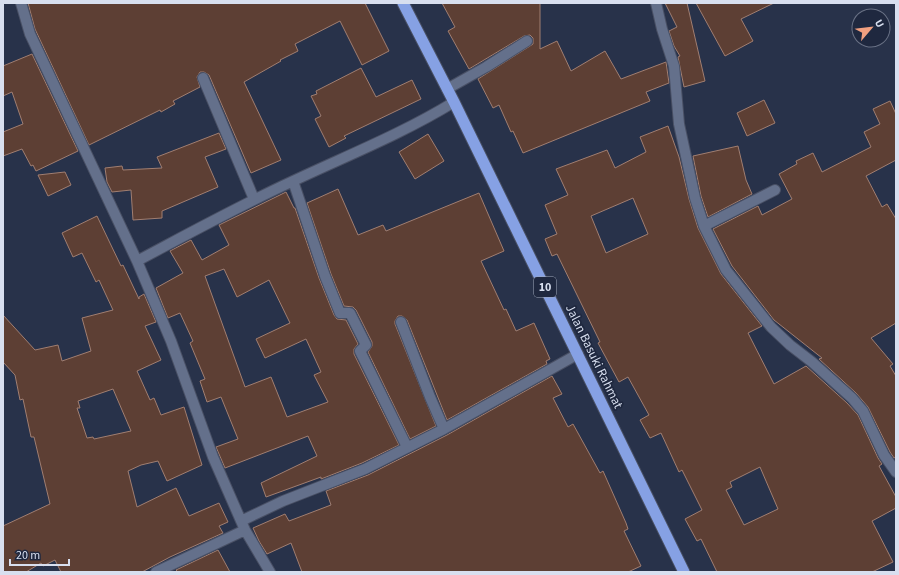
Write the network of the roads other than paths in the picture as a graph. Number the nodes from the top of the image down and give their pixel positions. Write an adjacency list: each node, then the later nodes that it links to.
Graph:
1 (21, 3): 12 (street)
2 (403, 3): 6 (highway, Jalan Basuki Rahmat / 10)
3 (656, 3): 11 (street)
4 (527, 41): 6 (street)
5 (203, 78): 10 (street)
6 (447, 88): 7 (highway, Jalan Basuki Rahmat / 10)
7 (454, 102): 8 (street); 14 (highway, Jalan Basuki Rahmat / 10)
8 (293, 181): 10 (street); 16 (street)
9 (775, 190): 11 (street)
10 (254, 199): 12 (street)
11 (704, 226): 17 (street)
12 (137, 260): 18 (street)
13 (401, 322): 15 (street)
14 (578, 354): 15 (street); 21 (highway, Jalan Basuki Rahmat / 10)
15 (444, 429): 16 (street)
16 (407, 447): 18 (street)
17 (896, 472)
18 (243, 525): 19 (street); 20 (street)
19 (156, 572)
20 (270, 572)
21 (684, 572)

